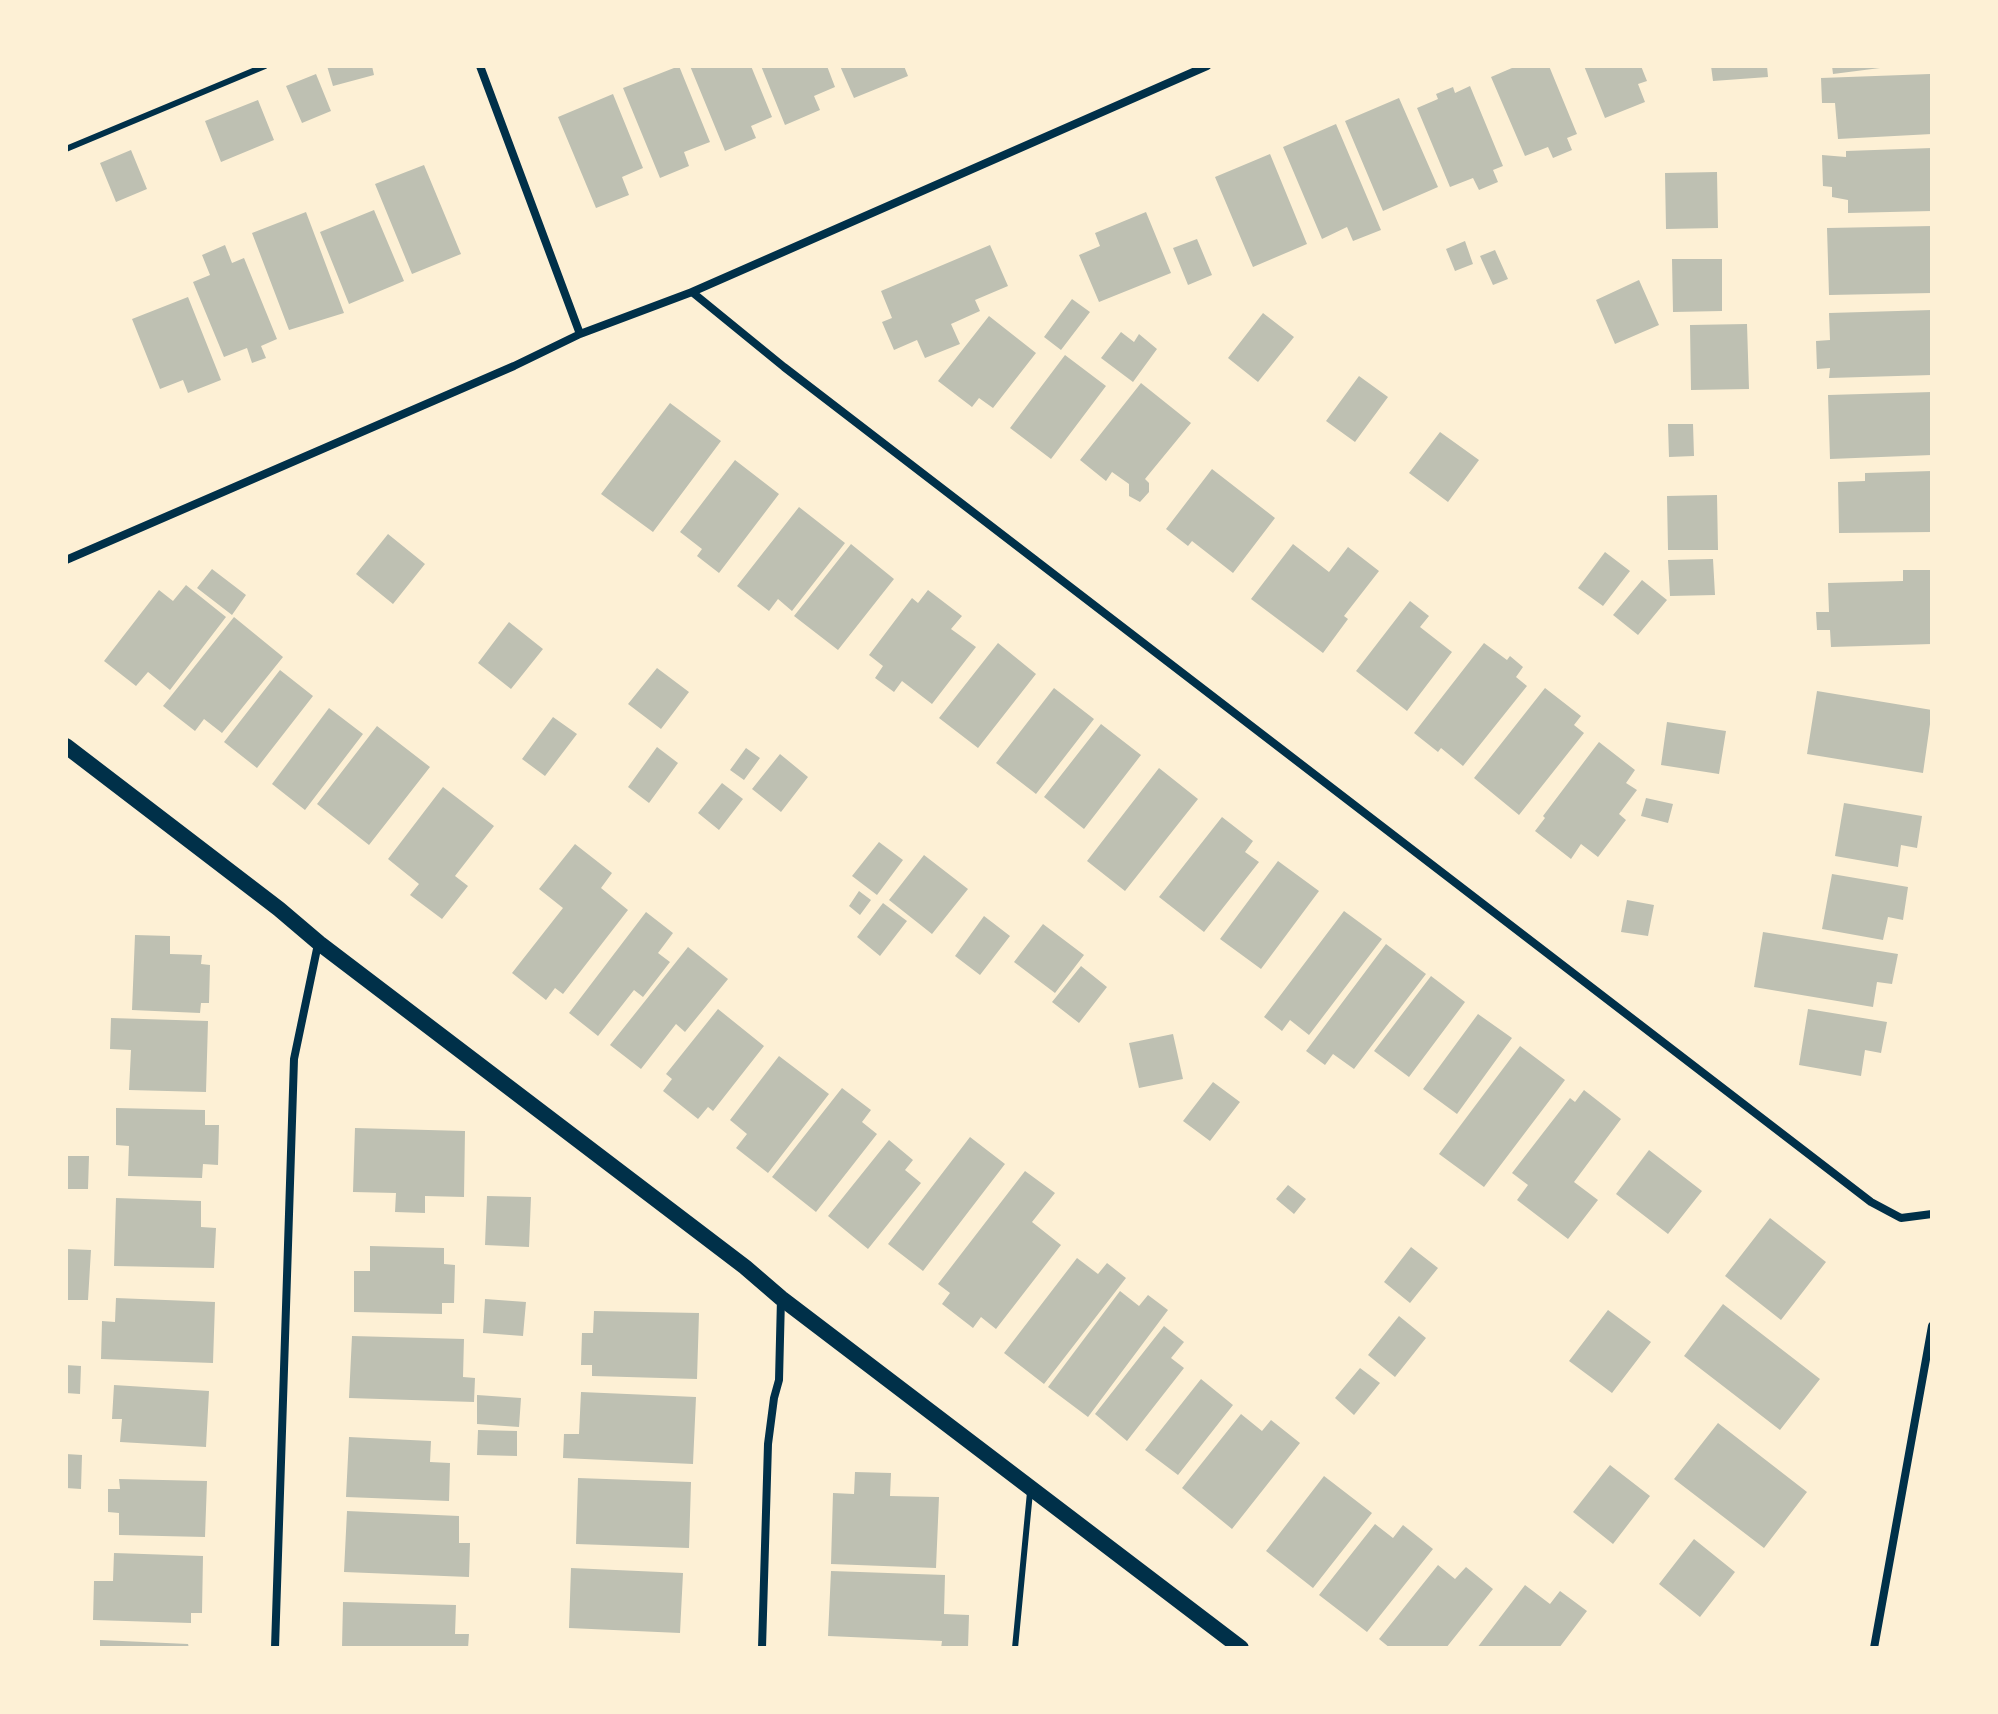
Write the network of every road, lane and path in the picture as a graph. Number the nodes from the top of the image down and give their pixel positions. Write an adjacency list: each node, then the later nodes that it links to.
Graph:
1 (265, 66): 4 (lane)
2 (480, 66): 6 (street)
3 (1207, 66): 5 (street)
4 (66, 149)
5 (692, 292): 6 (street); 10 (street)
6 (580, 334): 7 (street)
7 (66, 560)
8 (66, 746): 9 (main road)
9 (319, 943): 11 (main road); 14 (street)
10 (1932, 1214)
11 (781, 1298): 13 (main road); 15 (street)
12 (1932, 1326): 18 (street)
13 (1031, 1488): 16 (lane); 17 (main road)
14 (275, 1648)
15 (762, 1648)
16 (1015, 1648)
17 (1241, 1648)
18 (1874, 1648)

